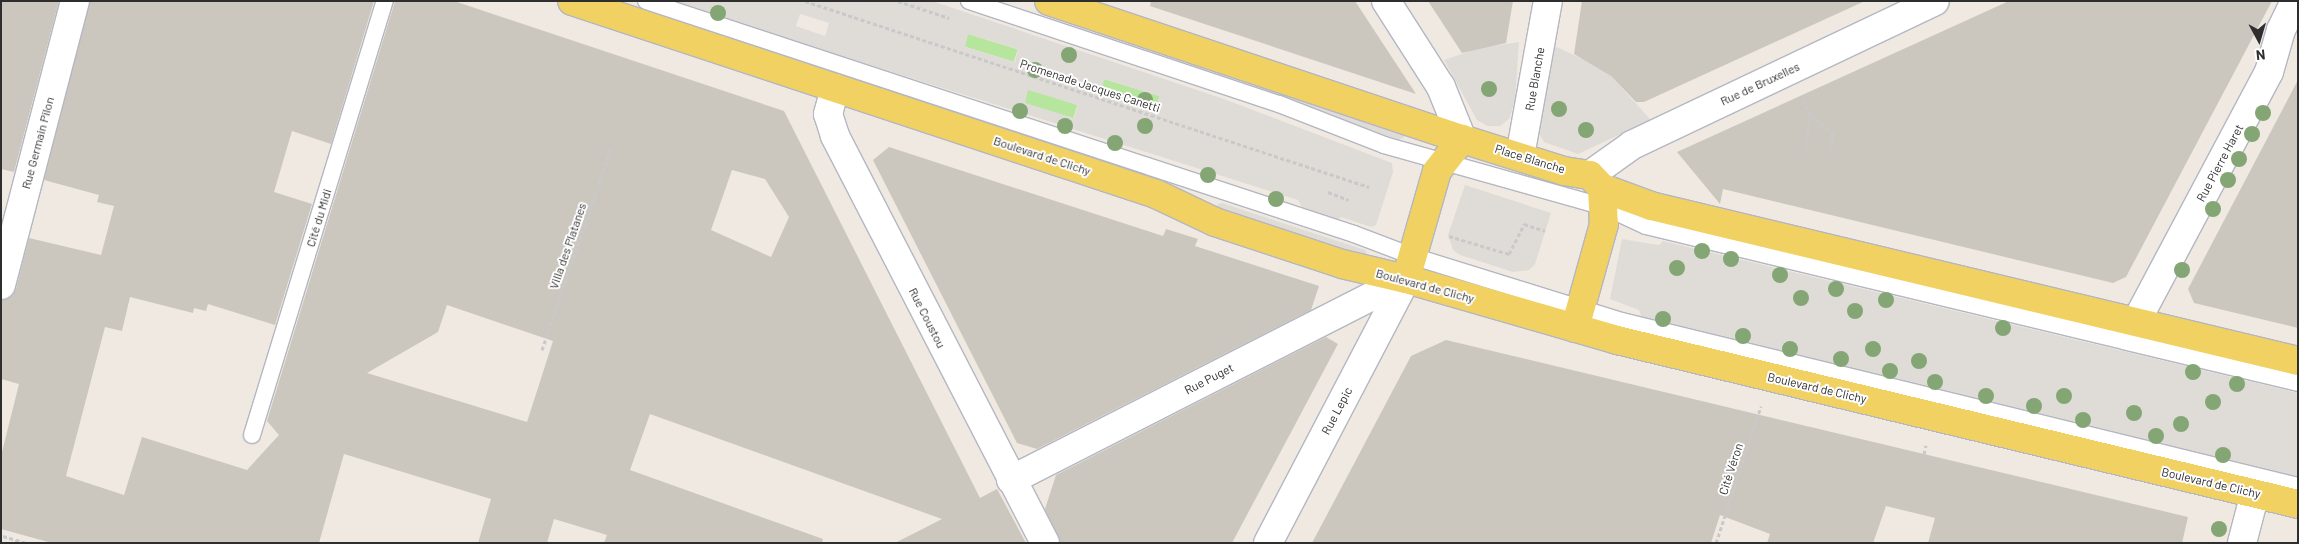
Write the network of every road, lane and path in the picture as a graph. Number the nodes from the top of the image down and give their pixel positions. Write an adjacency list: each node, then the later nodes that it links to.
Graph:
1 (74, 1): 28 (street, Rue Germain Pilon)
2 (386, 1): 35 (lane, Cité du Midi)
3 (572, 1): 12 (main road, Boulevard de Clichy)
4 (646, 1): 27 (lane, Boulevard de Clichy)
5 (805, 1): 21 (path, Promenade Jacques Canetti)
6 (969, 1): 20 (lane)
7 (1049, 1): 15 (main road)
8 (1386, 1): 15 (street)
9 (1548, 1): 19 (street, Rue Blanche)
10 (1935, 1): 22 (street, Rue de Bruxelles)
11 (2295, 1): 30 (street, Rue Pierre Haret)
12 (836, 88): 27 (main road, Boulevard de Clichy); 36 (street, Rue Coustou)
13 (1802, 96): 14 (path)
14 (1810, 115): 17 (path); 18 (path)
15 (1462, 139): 19 (main road, Place Blanche); 20 (main road)
16 (611, 147): 31 (path, Villa des Platanes)
17 (1806, 149)
18 (1831, 153)
19 (1520, 156): 22 (main road, Place Blanche)
20 (1442, 161): 22 (lane); 27 (main road)
21 (1369, 188)
22 (1599, 190): 29 (main road); 30 (main road); 33 (lane)
23 (1328, 192): 24 (path)
24 (1349, 200)
25 (1545, 231): 26 (path)
26 (1448, 235)
27 (1409, 268): 29 (main road, Boulevard de Clichy); 36 (street, Rue Puget); 43 (street, Rue Lepic)
28 (1, 284)
29 (1578, 318): 37 (lane, Boulevard de Clichy); 38 (main road, Boulevard de Clichy)
30 (2136, 322): 32 (main road)
31 (542, 350)
32 (2298, 361)
33 (2298, 383)
34 (1763, 401): 44 (path, Cité Véron)
35 (252, 435)
36 (1011, 480): 42 (street, Rue Coustou)
37 (2298, 486)
38 (2255, 493): 39 (main road, Boulevard de Clichy); 45 (street)
39 (2298, 504)
40 (3, 536): 41 (path)
41 (26, 543)
42 (1045, 543)
43 (1268, 543)
44 (1716, 543)
45 (2242, 543)

